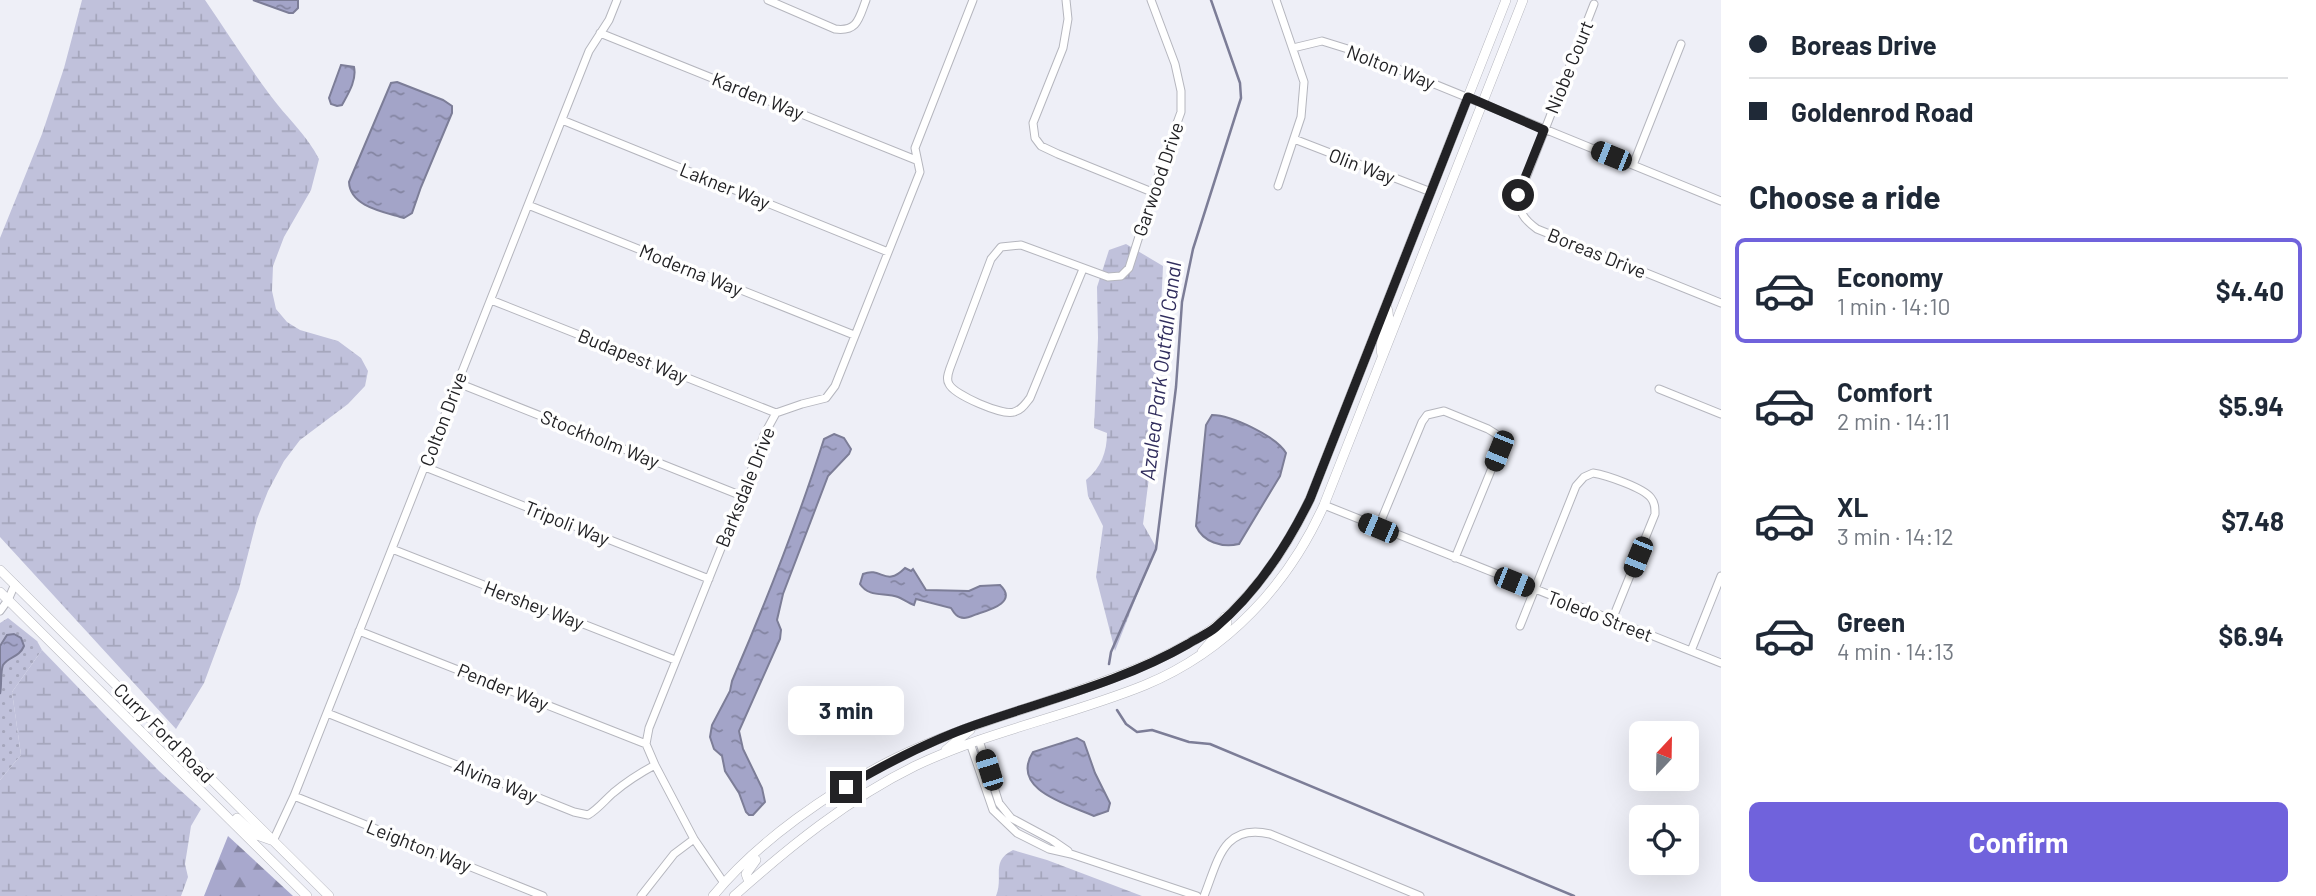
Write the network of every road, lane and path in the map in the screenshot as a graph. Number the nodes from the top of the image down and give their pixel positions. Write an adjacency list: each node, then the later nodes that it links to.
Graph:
1 (617, 0): 11 (street, Colton Drive)
2 (768, 0): 3 (street)
3 (866, 0)
4 (973, 0): 19 (street, Barksdale Drive)
5 (1066, 0): 22 (street)
6 (1151, 0): 22 (street, Garwood Drive)
7 (1276, 0): 13 (street)
8 (1506, 0): 14 (main road)
9 (1523, 0): 15 (main road)
10 (1594, 4): 17 (street, Niobe Court)
11 (600, 33): 16 (street, Colton Drive); 19 (street, Karden Way)
12 (1681, 44): 20 (street)
13 (1293, 48): 14 (street, Nolton Way); 18 (street)
14 (1468, 97): 15 (street, Nolton Way); 23 (main road)
15 (1482, 104): 17 (street, Nolton Way); 32 (main road)
16 (562, 120): 25 (street, Colton Drive); 26 (street, Lakner Way)
17 (1544, 130): 20 (street, Nolton Way); 29 (street, Boreas Drive)
18 (1294, 139): 21 (street); 23 (street, Olin Way)
19 (916, 160): 26 (street, Barksdale Drive)
20 (1633, 165): 24 (street, Nolton Way)
21 (1278, 186)
22 (1152, 192): 27 (street, Garwood Drive)
23 (1431, 192): 30 (main road)
24 (1721, 200)
25 (528, 205): 28 (street, Colton Drive); 31 (street, Moderna Way)
26 (888, 251): 31 (street, Barksdale Drive)
27 (1083, 269): 27 (street, Garwood Drive)
28 (491, 299): 33 (street, Colton Drive); 35 (street, Budapest Way)
29 (1721, 303)
30 (1387, 305): 32 (main road); 51 (main road)
31 (855, 335): 35 (street, Barksdale Drive)
32 (1382, 357): 39 (main road)
33 (458, 383): 37 (street, Colton Drive); 38 (street, Stockholm Way)
34 (1659, 389): 36 (street)
35 (776, 413): 38 (street, Barksdale Drive)
36 (1721, 414)
37 (425, 467): 41 (street, Colton Drive); 45 (street, Tripoli Way)
38 (742, 496): 45 (street, Barksdale Drive)
39 (1324, 505): 40 (street, Toledo Street); 56 (main road)
40 (1378, 528): 42 (street, Toledo Street); 42 (street)
41 (392, 549): 54 (street, Colton Drive); 57 (street, Hershey Way)
42 (1455, 558): 47 (street, Toledo Street)
43 (1, 573): 46 (main road, Curry Ford Road)
44 (1721, 576): 55 (street)
45 (709, 579): 57 (street, Barksdale Drive)
46 (15, 584): 49 (street); 69 (main road, Curry Ford Road)
47 (1534, 590): 52 (street, Toledo Street); 52 (street); 53 (street)
48 (0, 592): 49 (main road, Curry Ford Road)
49 (8, 600): 50 (street); 62 (main road, Curry Ford Road)
50 (0, 611)
51 (1225, 617): 56 (main road); 60 (main road)
52 (1612, 620): 55 (street, Toledo Street)
53 (1520, 626)
54 (359, 631): 59 (street, Colton Drive); 64 (street, Pender Way)
55 (1691, 651): 58 (street, Toledo Street)
56 (1199, 656): 63 (main road)
57 (676, 660): 64 (street, Barksdale Drive)
58 (1721, 663)
59 (327, 713): 66 (street, Alvina Way); 67 (street, Colton Drive)
60 (1007, 715): 61 (main road); 63 (main road)
61 (975, 725): 65 (main road); 70 (main road)
62 (136, 726): 69 (main road); 71 (main road, Curry Ford Road)
63 (975, 741): 65 (main road); 82 (street)
64 (646, 744): 66 (street)
65 (939, 756): 72 (main road)
66 (655, 765): 68 (street)
67 (295, 796): 69 (street, Colton Drive); 77 (street, Leighton Way)
68 (694, 839): 73 (street); 78 (street)
69 (273, 841): 76 (main road, Curry Ford Road)
70 (769, 841): 72 (main road); 73 (main road)
71 (269, 859): 74 (main road, Curry Ford Road); 75 (main road)
72 (749, 882): 81 (main road)
73 (724, 883): 79 (main road); 80 (main road)
74 (307, 896)
75 (321, 896)
76 (329, 896)
77 (542, 896)
78 (641, 896)
79 (713, 896)
80 (724, 896)
81 (734, 896)
82 (1197, 896)
83 (1204, 896): 84 (street)
84 (1420, 896)

